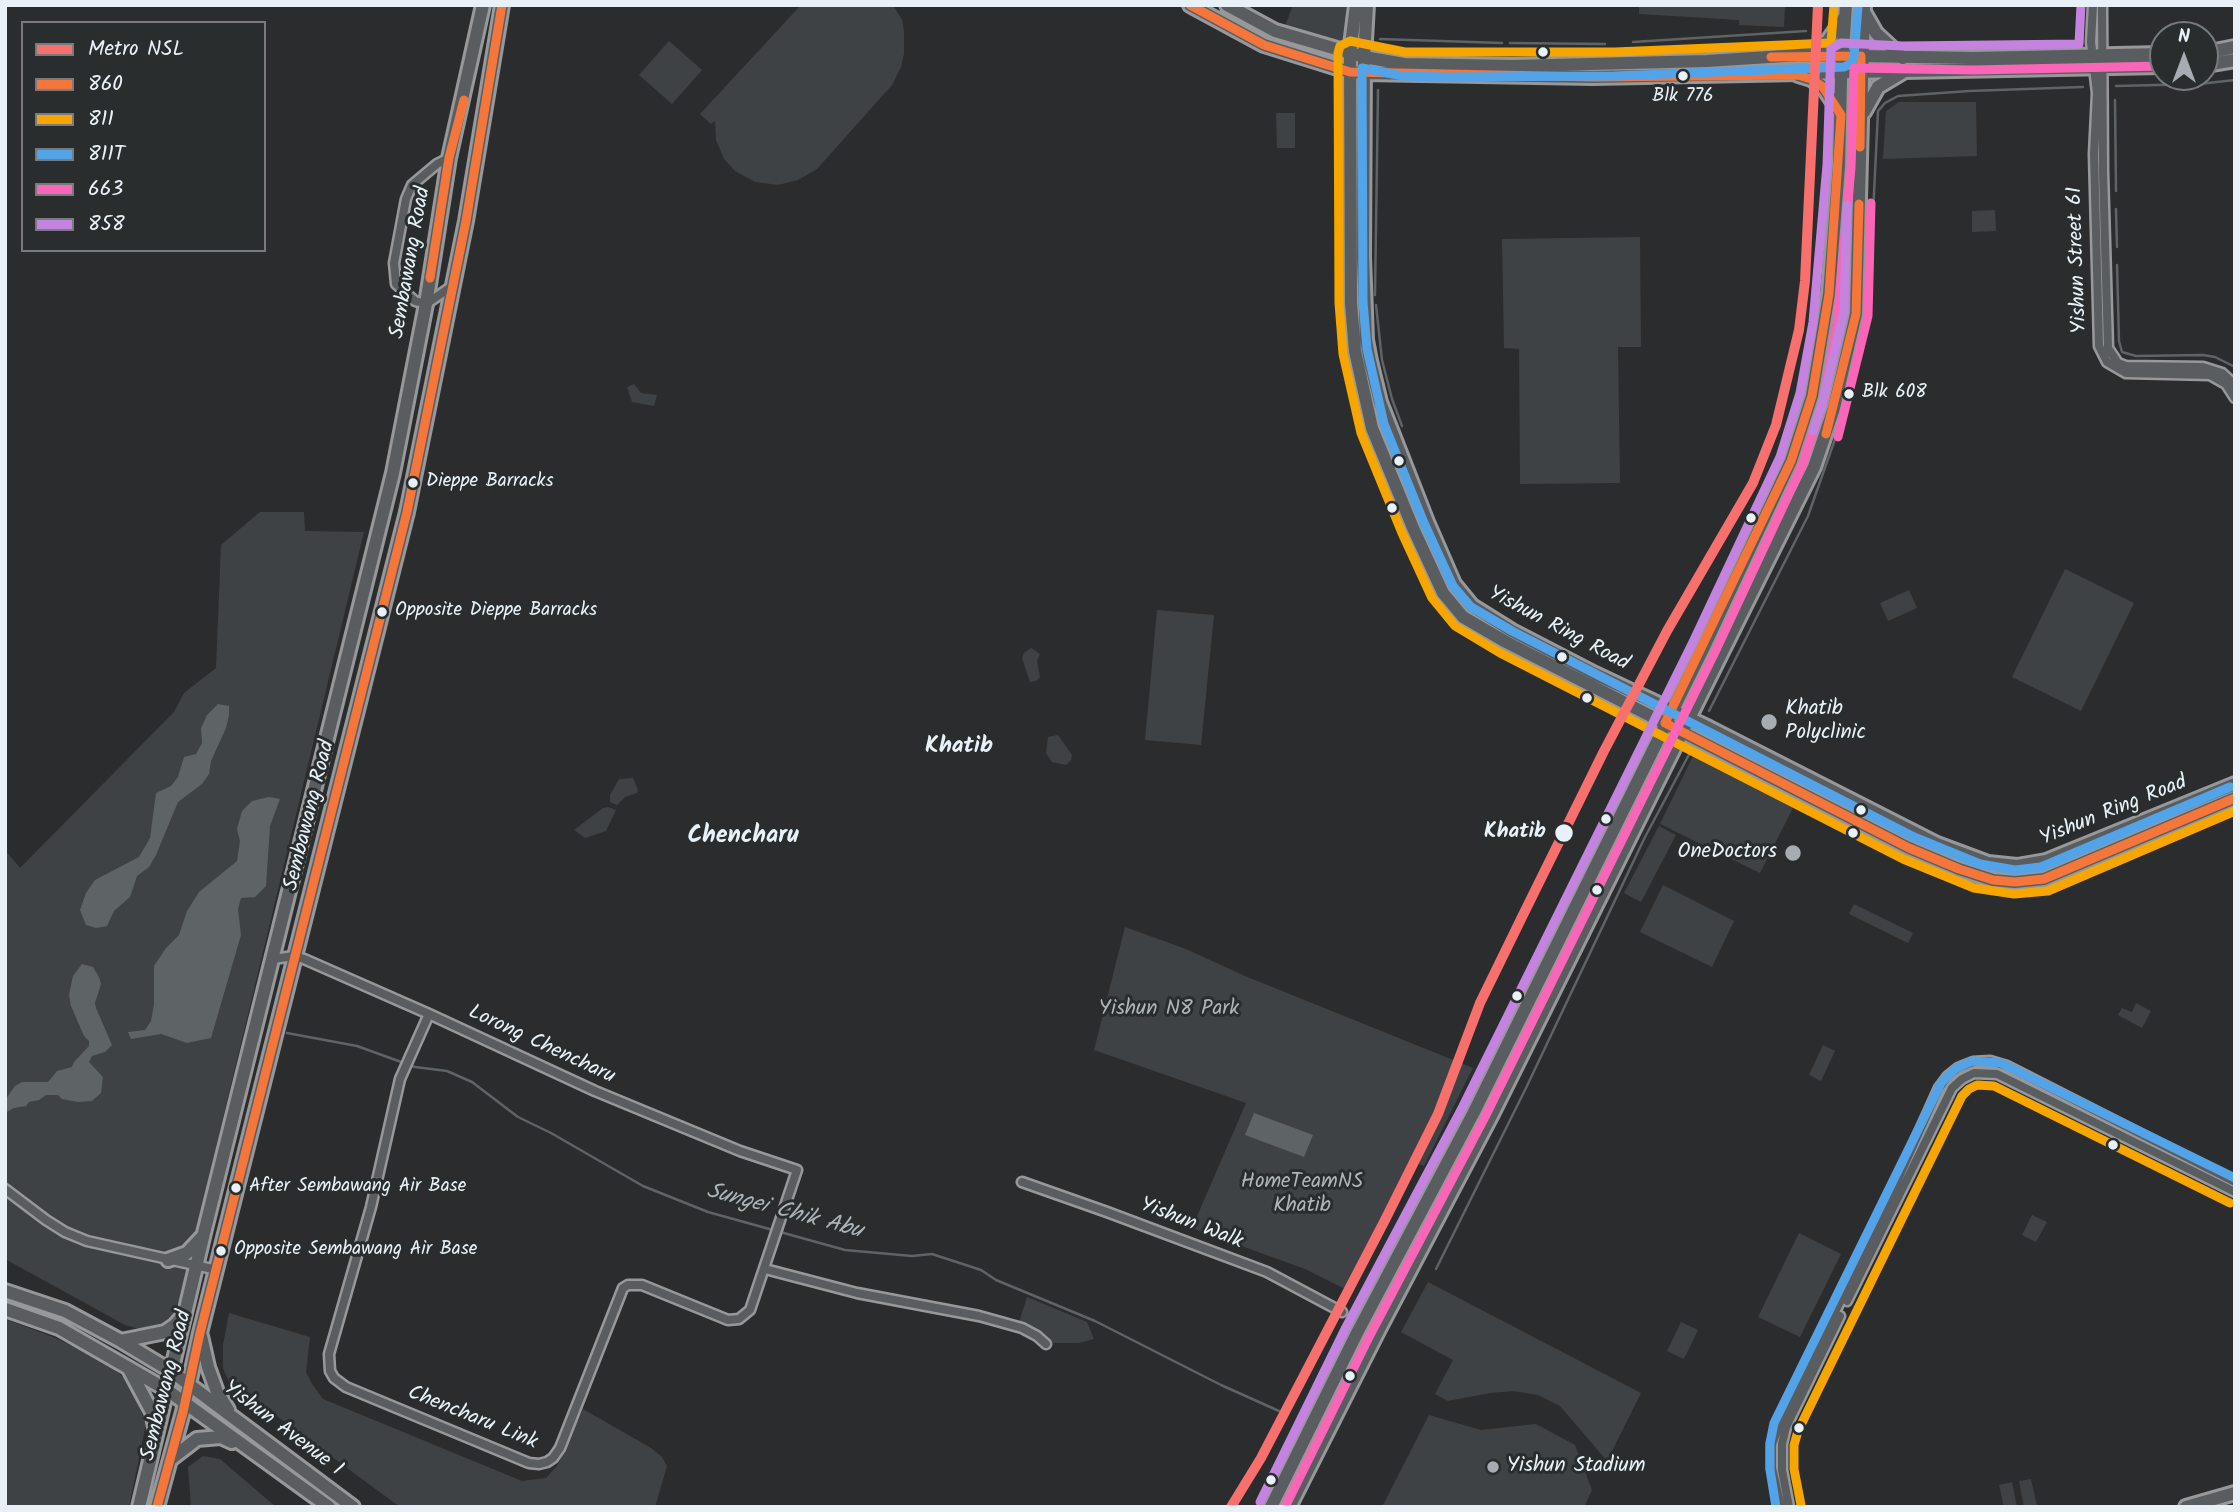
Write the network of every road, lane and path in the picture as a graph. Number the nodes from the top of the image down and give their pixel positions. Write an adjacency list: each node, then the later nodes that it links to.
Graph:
1 (483, 5): 29 (main road, Sembawang Road)
2 (502, 5): 30 (main road, Sembawang Road)
3 (1190, 5): 20 (main road)
4 (1227, 5): 11 (main road)
5 (1356, 5): 11 (main road, Yishun Ring Road)
6 (1367, 5): 15 (main road, Yishun Ring Road)
7 (2093, 5): 19 (street)
8 (2102, 5): 19 (street)
9 (1864, 8): 14 (main road); 17 (main road)
10 (1846, 11): 12 (main road); 13 (main road)
11 (1350, 53): 15 (main road); 20 (main road, Yishun Ring Road)
12 (1800, 55): 13 (main road); 15 (main road)
13 (1843, 55): 14 (main road); 24 (main road)
14 (1861, 56): 17 (main road); 21 (main road)
15 (1364, 57): 23 (main road, Yishun Ring Road)
16 (2149, 57): 19 (main road)
17 (1903, 58): 19 (main road)
18 (2149, 66): 19 (main road)
19 (2099, 68): 22 (main road); 26 (street, Yishun Street 61)
20 (1350, 72): 23 (main road); 36 (main road, Yishun Ring Road)
21 (1861, 72): 22 (main road); 24 (main road); 28 (main road)
22 (1903, 72): 28 (main road)
23 (1364, 73): 25 (main road); 34 (main road, Yishun Ring Road)
24 (1842, 73): 25 (main road); 27 (main road)
25 (1798, 75): 27 (main road)
26 (2100, 93): 32 (street, Yishun Street 61); 33 (street, Yishun Street 61)
27 (1841, 115): 34 (main road)
28 (1861, 118): 35 (main road)
29 (450, 158): 31 (main road, Sembawang Road); 31 (street)
30 (454, 285): 31 (street); 40 (main road, Sembawang Road)
31 (426, 304): 41 (main road, Sembawang Road)
32 (2235, 385)
33 (2235, 398)
34 (1672, 711): 35 (main road, Yishun Ring Road); 36 (main road)
35 (1689, 719): 37 (main road); 38 (main road, Yishun Ring Road)
36 (1665, 723): 37 (main road, Yishun Ring Road); 43 (main road)
37 (1682, 732): 39 (main road, Yishun Ring Road); 44 (main road)
38 (2235, 784)
39 (2235, 798)
40 (294, 956): 41 (street); 42 (street, Lorong Chencharu); 54 (main road, Sembawang Road)
41 (273, 959): 50 (main road, Sembawang Road)
42 (429, 1014): 45 (street, Lorong Chencharu); 53 (street, Chencharu Link)
43 (1489, 1083): 44 (main road); 76 (main road)
44 (1503, 1091): 77 (main road)
45 (797, 1170): 53 (street, Chencharu Link)
46 (1022, 1182): 57 (street, Yishun Walk)
47 (2235, 1182): 78 (street)
48 (5, 1189): 51 (street)
49 (2235, 1192): 79 (street)
50 (204, 1233): 51 (main road); 52 (main road, Sembawang Road)
51 (168, 1260): 52 (street)
52 (196, 1266): 54 (street); 58 (main road, Sembawang Road)
53 (765, 1269): 61 (street)
54 (216, 1270): 59 (main road, Sembawang Road)
55 (5, 1291): 60 (main road, Yishun Avenue 1)
56 (5, 1309): 62 (main road, Yishun Avenue 1)
57 (1342, 1312)
58 (186, 1313): 60 (main road); 63 (main road, Sembawang Road)
59 (200, 1333): 64 (main road, Sembawang Road); 67 (main road)
60 (121, 1341): 63 (main road, Yishun Avenue 1)
61 (1046, 1344)
62 (128, 1367): 65 (main road, Yishun Avenue 1); 68 (main road)
63 (171, 1371): 64 (main road, Yishun Avenue 1); 65 (main road, Sembawang Road)
64 (188, 1384): 66 (main road, Sembawang Road); 67 (main road, Yishun Avenue 1)
65 (167, 1390): 66 (main road, Yishun Avenue 1); 68 (main road, Sembawang Road)
66 (185, 1402): 69 (main road, Yishun Avenue 1); 70 (main road, Sembawang Road)
67 (232, 1416): 75 (main road, Yishun Avenue 1)
68 (157, 1436): 72 (main road, Sembawang Road)
69 (249, 1449): 70 (main road); 74 (main road, Yishun Avenue 1)
70 (171, 1459): 73 (main road, Sembawang Road)
71 (2235, 1493): 80 (main road)
72 (139, 1507)
73 (157, 1507)
74 (329, 1507)
75 (353, 1507)
76 (1271, 1507)
77 (1289, 1507)
78 (1780, 1507)
79 (1789, 1507)
80 (2186, 1507)

